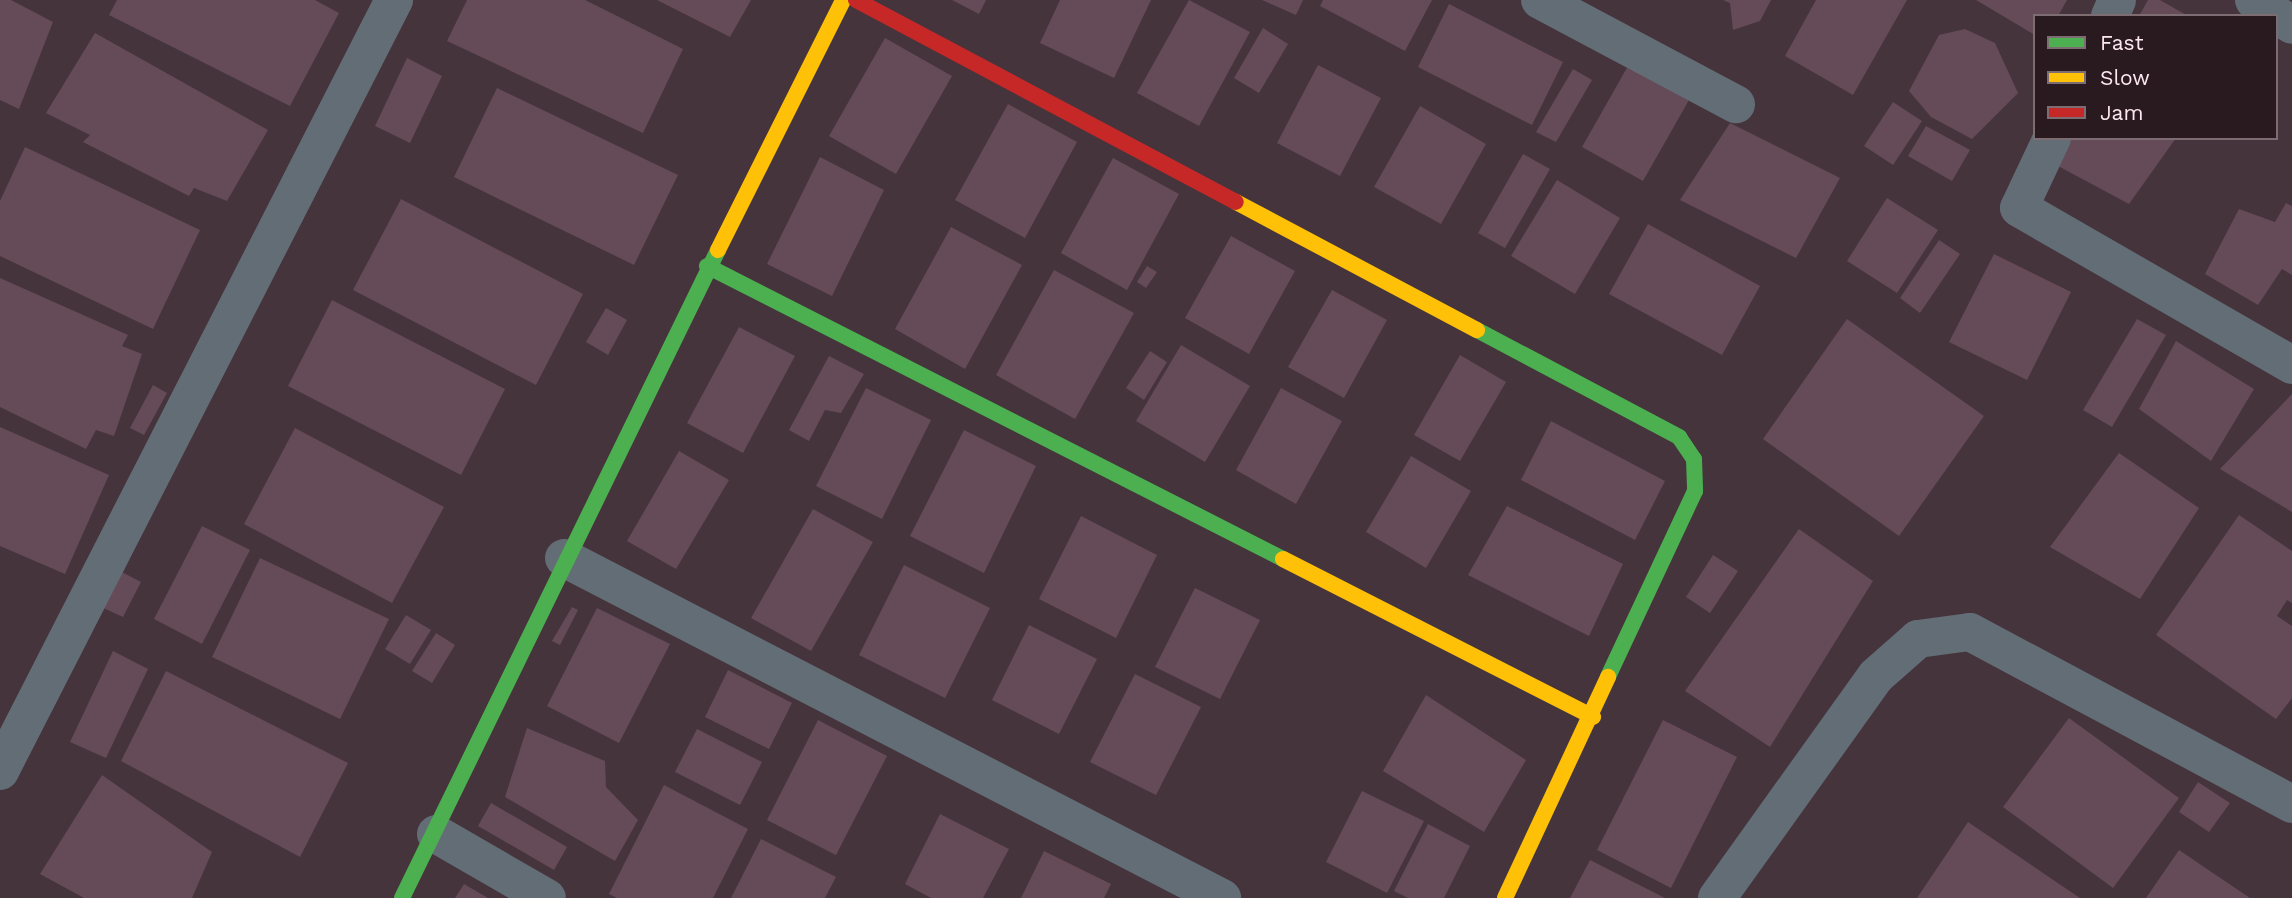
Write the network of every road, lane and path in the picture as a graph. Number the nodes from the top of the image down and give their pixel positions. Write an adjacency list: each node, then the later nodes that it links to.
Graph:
1 (394, 0): 13 (street)
2 (843, 0): 9 (street)
3 (856, 0): 12 (street)
4 (1540, 0): 7 (street)
5 (2254, 0): 6 (street)
6 (2275, 14)
7 (1736, 104)
8 (2051, 140): 10 (street)
9 (707, 266): 11 (street); 12 (street)
10 (2292, 365)
11 (564, 558): 15 (street); 18 (street)
12 (1593, 717): 19 (street)
13 (0, 771)
14 (2292, 804): 20 (street)
15 (436, 834): 16 (street); 17 (street)
16 (402, 898)
17 (547, 898)
18 (1222, 898)
19 (1505, 898)
20 (1717, 898)

